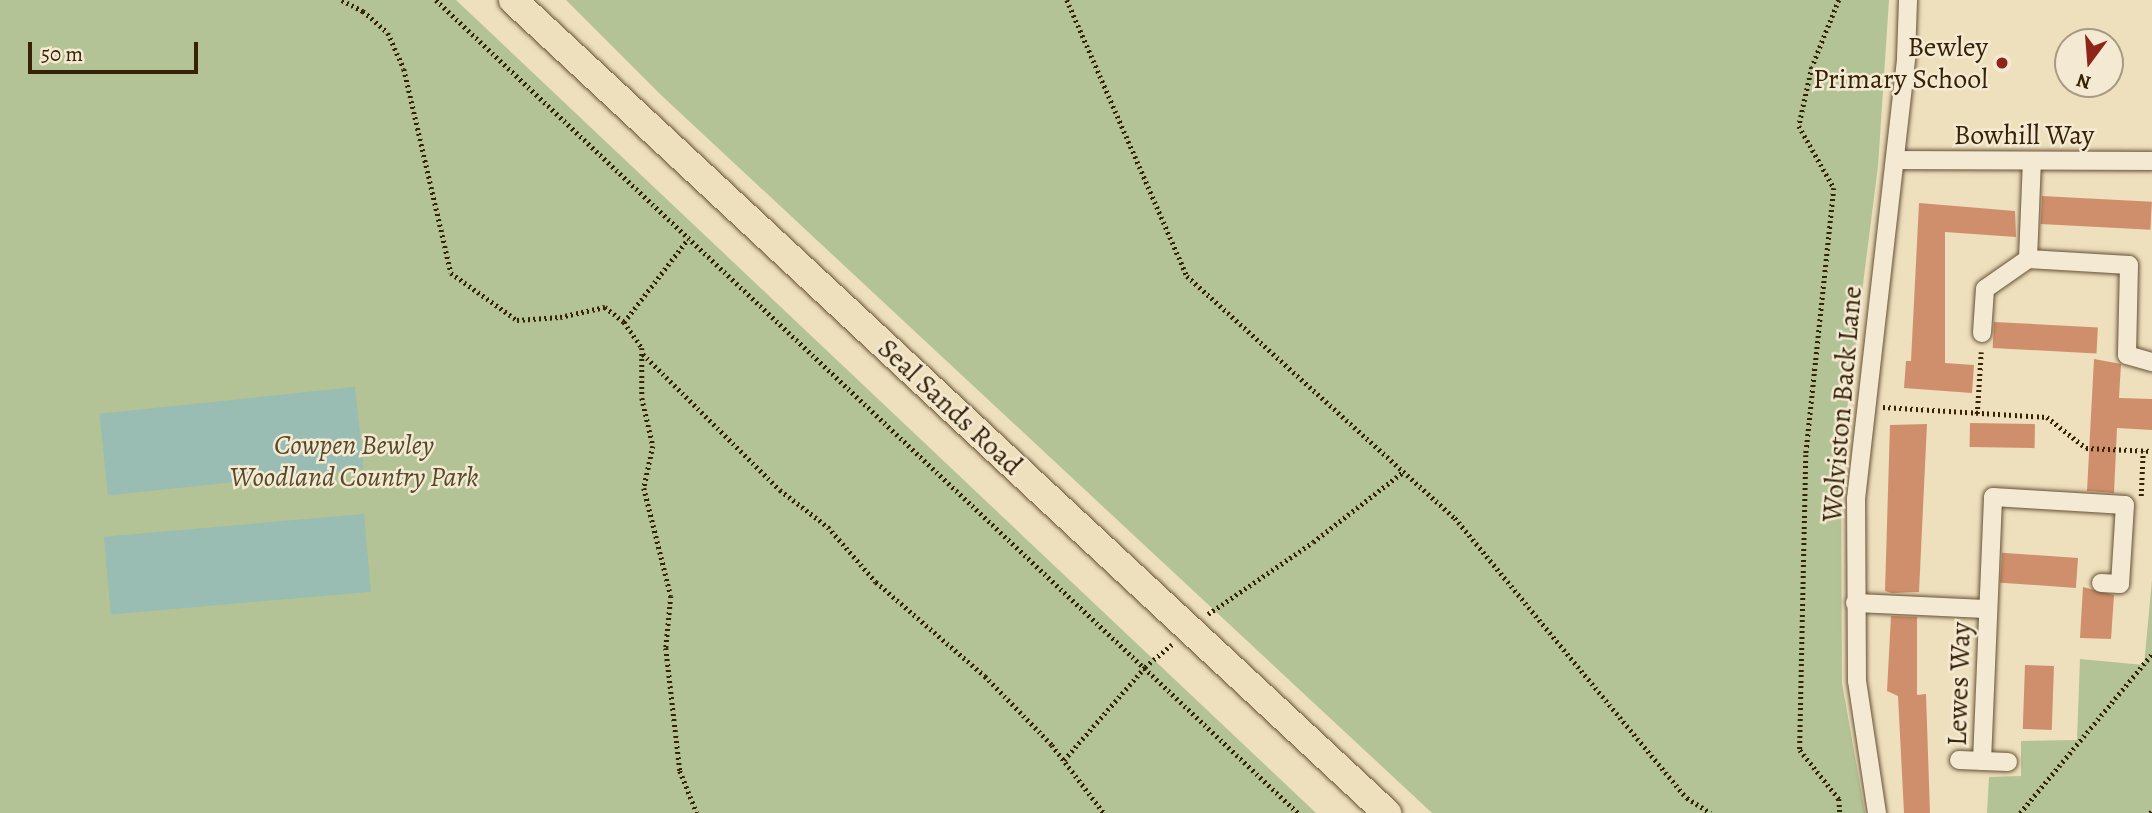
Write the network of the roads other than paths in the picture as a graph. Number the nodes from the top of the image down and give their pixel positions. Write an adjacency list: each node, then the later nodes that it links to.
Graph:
1 (513, 0): 15 (main road, Seal Sands Road)
2 (1908, 0): 3 (street, Wolviston Back Lane)
3 (1895, 160): 4 (street, Bowhill Way); 10 (street, Wolviston Back Lane)
4 (2032, 161): 5 (street, Bowhill Way); 6 (street)
5 (2152, 162)
6 (2028, 260): 7 (street); 8 (street)
7 (1982, 334)
8 (2152, 362)
9 (2101, 583): 11 (street, Lewes Way)
10 (1855, 603): 11 (street, Lewes Way); 16 (street, Wolviston Back Lane)
11 (1987, 609): 13 (street, Lewes Way)
12 (1959, 760): 13 (street, Lewes Way)
13 (1983, 761): 14 (street, Lewes Way)
14 (2008, 762)
15 (1387, 813)
16 (1877, 813)

